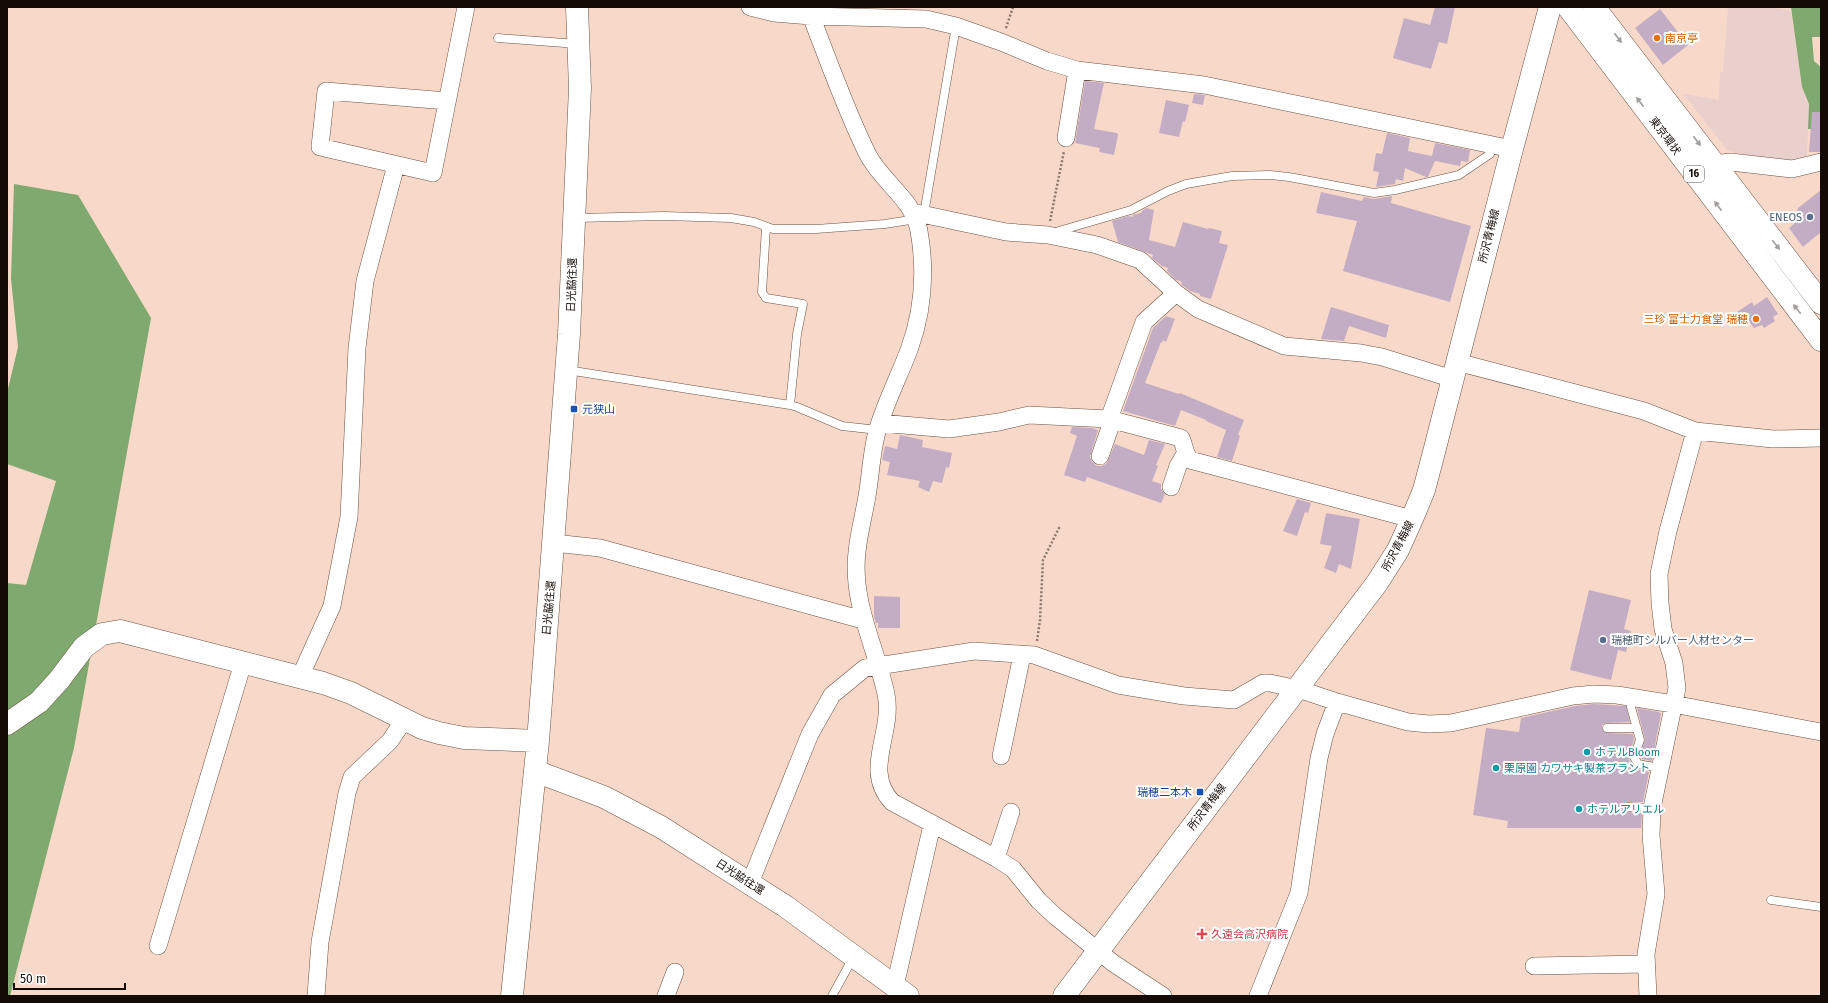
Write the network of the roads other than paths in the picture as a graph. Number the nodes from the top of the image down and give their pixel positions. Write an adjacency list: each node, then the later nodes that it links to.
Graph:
1 (466, 7): 12 (street)
2 (578, 7): 10 (main road, 日光脇往還)
3 (750, 7): 7 (street)
4 (1550, 7): 14 (main road, 所沢青梅線)
5 (1568, 7): 24 (main road, 東京環状 / 16, one-way to 5)
6 (1594, 7): 16 (main road, 東京環状 / 16, one-way to 16)
7 (811, 16): 8 (street); 18 (street)
8 (956, 26): 11 (street); 18 (lane)
9 (498, 38): 10 (lane)
10 (579, 44): 19 (main road, 日光脇往還)
11 (1077, 70): 13 (street); 14 (street)
12 (447, 101): 17 (street); 17 (street)
13 (1066, 138)
14 (1502, 147): 21 (lane); 26 (main road, 所沢青梅線)
15 (1821, 162): 16 (street)
16 (1714, 164): 23 (main road, 東京環状 / 16, one-way to 23)
17 (396, 165): 41 (street)
18 (917, 215): 20 (lane); 21 (street); 29 (street)
19 (574, 218): 20 (lane); 25 (main road, 日光脇往還)
20 (766, 228): 27 (lane)
21 (1047, 235): 22 (street)
22 (1176, 293): 26 (street); 28 (street)
23 (1821, 303)
24 (1821, 340)
25 (567, 370): 27 (lane); 36 (main road, 日光脇往還)
26 (1455, 370): 30 (street); 35 (main road, 所沢青梅線)
27 (790, 405): 29 (lane)
28 (1111, 419): 29 (street); 32 (street); 33 (street)
29 (879, 427): 37 (street)
30 (1694, 431): 31 (street); 45 (street)
31 (1821, 438)
32 (1185, 454): 34 (street); 35 (street)
33 (1100, 456)
34 (1171, 487)
35 (1412, 519): 42 (main road, 所沢青梅線)
36 (554, 542): 37 (street); 51 (main road, 日光脇往還)
37 (863, 620): 40 (street)
38 (1028, 655): 40 (street); 42 (street); 52 (street)
39 (243, 663): 41 (main road); 47 (main road); 63 (street)
40 (877, 666): 58 (street); 60 (street)
41 (300, 677): 46 (main road)
42 (1298, 689): 44 (street); 64 (main road, 所沢青梅線)
43 (1631, 698): 44 (street); 45 (street); 49 (lane)
44 (1337, 702): 76 (street)
45 (1673, 704): 50 (street); 53 (street)
46 (404, 720): 51 (main road); 70 (street)
47 (7, 724)
48 (1607, 728): 49 (lane)
49 (1637, 728): 53 (lane)
50 (1821, 732)
51 (538, 741): 54 (main road, 日光脇往還)
52 (1001, 756)
53 (1660, 768): 56 (street)
54 (535, 771): 60 (main road, 日光脇往還); 71 (main road)
55 (1629, 807): 56 (lane)
56 (1652, 808): 66 (street)
57 (1011, 812): 59 (street)
58 (932, 825): 59 (street); 69 (street)
59 (996, 858): 64 (street)
60 (750, 883): 65 (main road, 日光脇往還)
61 (1771, 900): 62 (lane)
62 (1821, 907)
63 (158, 946)
64 (1098, 952): 74 (main road, 所沢青梅線); 75 (street)
65 (854, 956): 69 (main road, 日光脇往還); 73 (lane)
66 (1646, 964): 67 (street); 77 (street)
67 (1534, 966)
68 (675, 972): 72 (street)
69 (902, 991)
70 (316, 996)
71 (512, 996)
72 (666, 996)
73 (832, 996)
74 (1064, 996)
75 (1163, 996)
76 (1258, 996)
77 (1648, 996)

